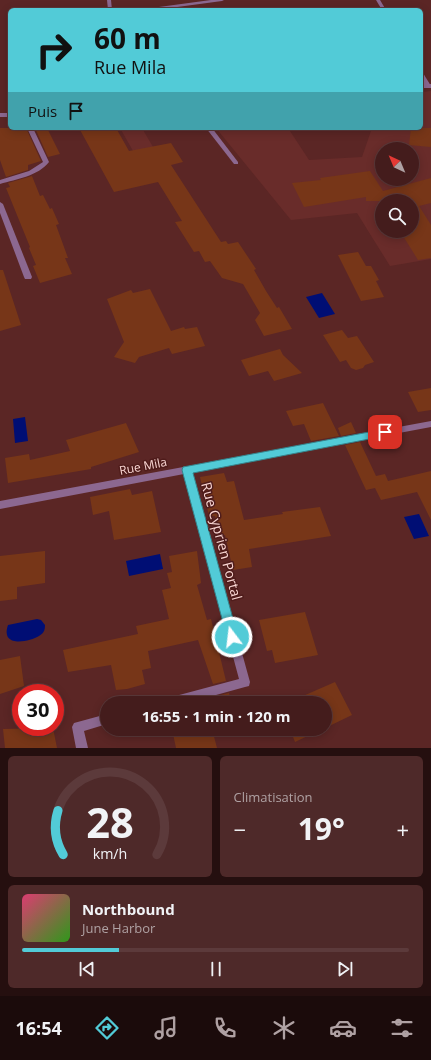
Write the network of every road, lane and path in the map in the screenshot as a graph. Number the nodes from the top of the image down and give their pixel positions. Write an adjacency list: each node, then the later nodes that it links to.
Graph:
1 (222, 0): 2 (street)
2 (160, 8)
3 (423, 77): 4 (street)
4 (429, 86)
5 (31, 130): 8 (street)
6 (211, 130): 7 (street)
7 (236, 163)
8 (0, 182)
9 (0, 204): 10 (street)
10 (28, 277)
11 (431, 424): 12 (street, Rue Mila)
12 (187, 470): 13 (street, Rue Mila); 14 (street, Rue Cyprien Portal)
13 (0, 505)
14 (194, 696)
15 (100, 721): 16 (street)
16 (82, 748)

